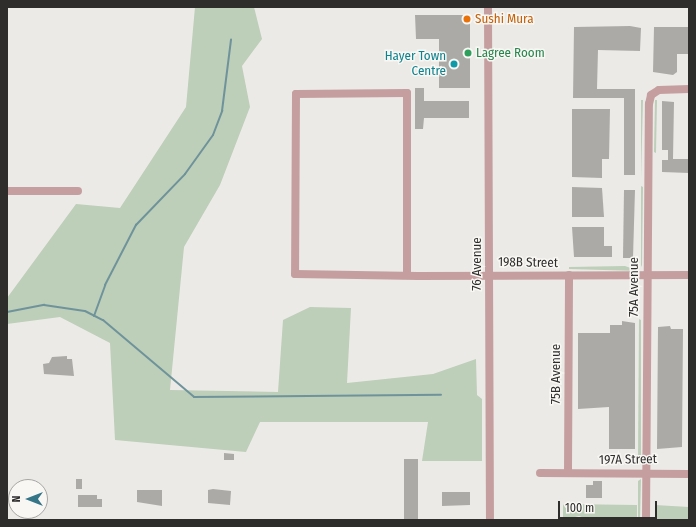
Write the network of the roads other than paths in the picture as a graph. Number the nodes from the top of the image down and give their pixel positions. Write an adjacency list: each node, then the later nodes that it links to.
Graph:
1 (488, 7): 5 (street, 76 Avenue)
2 (689, 89): 8 (street, 75A Avenue)
3 (7, 191): 4 (street)
4 (78, 191)
5 (489, 274): 6 (street, 198B Street); 7 (street, 198B Street); 14 (street, 76 Avenue)
6 (407, 275): 6 (street, 198B Street)
7 (569, 275): 8 (street, 198B Street); 10 (street, 75B Avenue)
8 (648, 275): 9 (street, 198B Street); 11 (street, 75A Avenue)
9 (689, 275)
10 (568, 472): 11 (street, 197A Street); 12 (street, 197A Street)
11 (646, 472): 13 (street, 197A Street); 15 (street, 75A Avenue)
12 (540, 473)
13 (689, 474)
14 (490, 520)
15 (646, 520)

